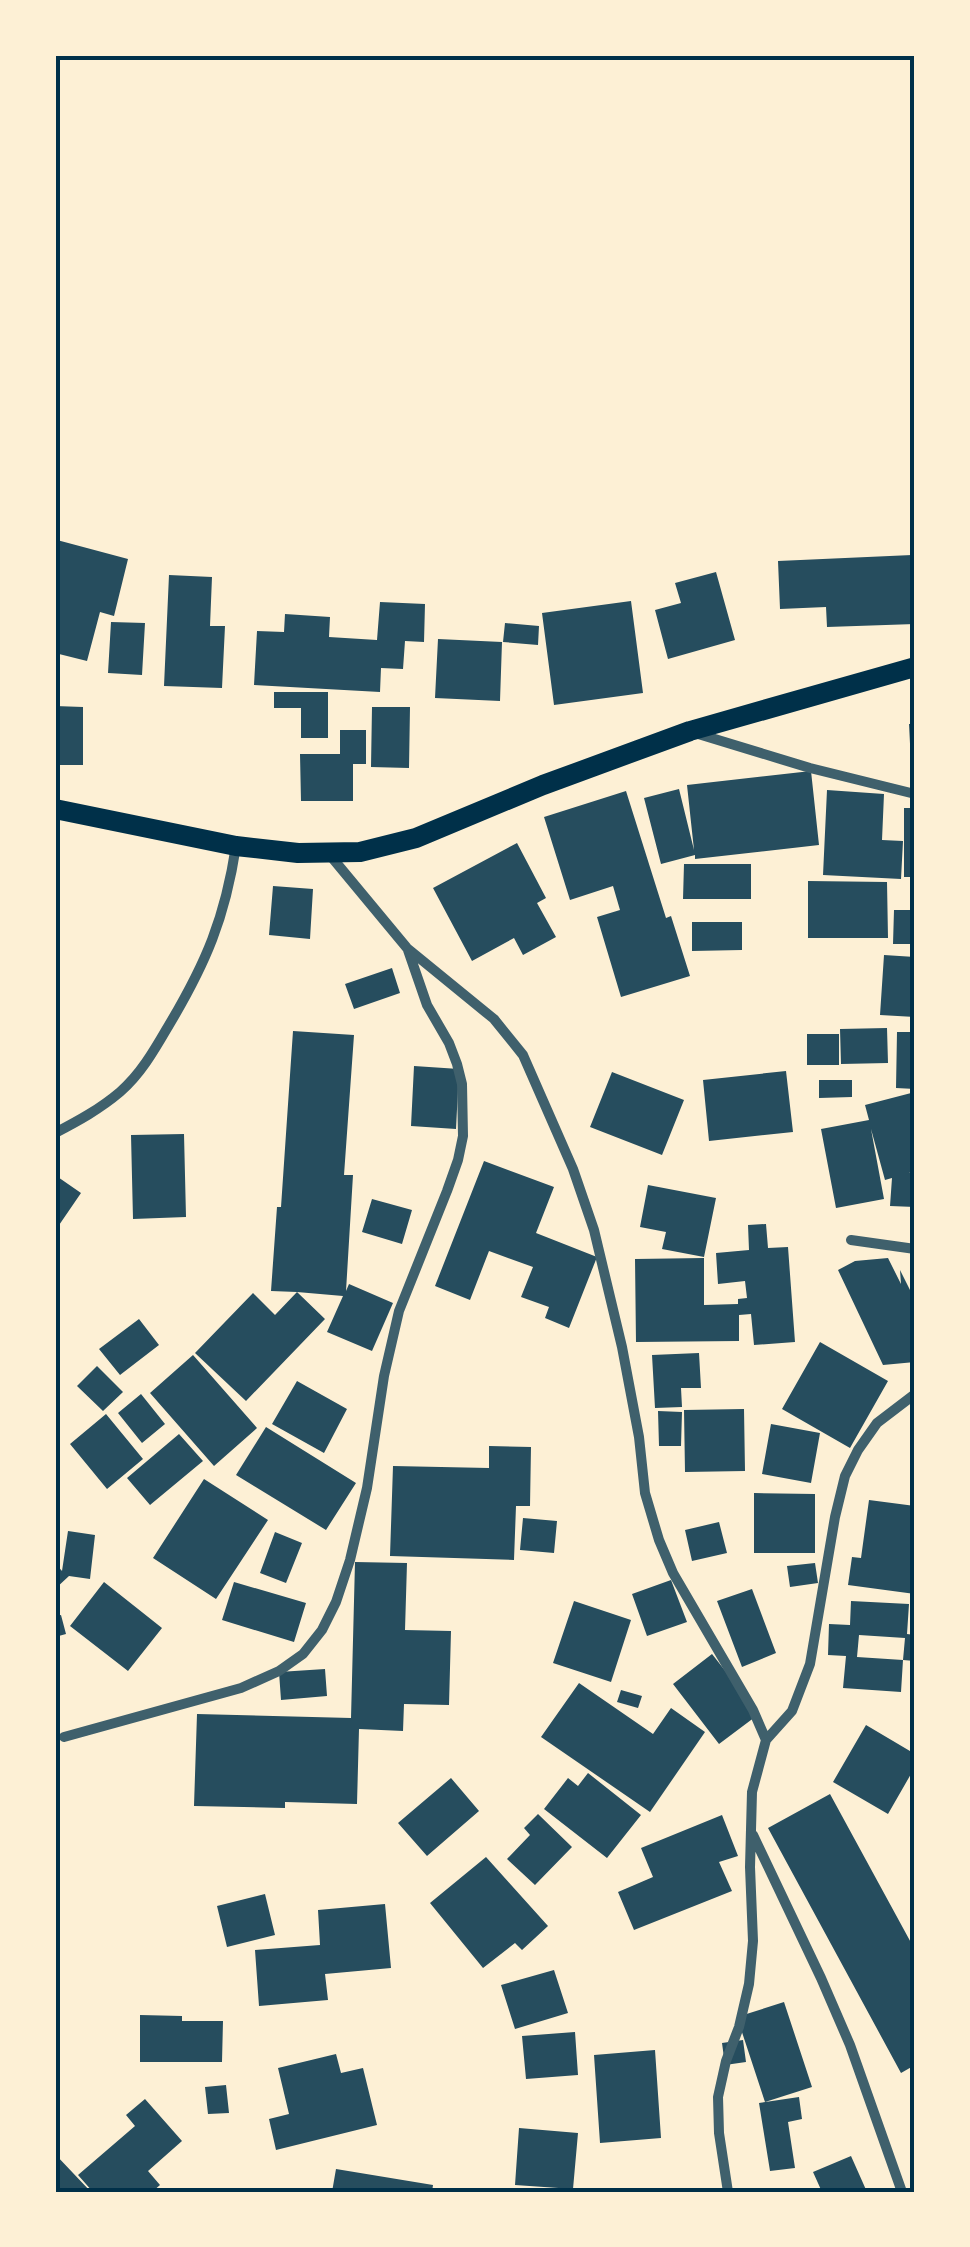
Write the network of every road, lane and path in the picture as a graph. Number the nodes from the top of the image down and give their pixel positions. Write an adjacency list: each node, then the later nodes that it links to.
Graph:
1 (915, 667): 2 (main road)
2 (690, 731): 3 (street); 6 (main road)
3 (915, 794)
4 (55, 809): 5 (main road)
5 (236, 846): 6 (main road); 8 (street)
6 (327, 852): 7 (street)
7 (407, 948): 12 (street); 13 (street)
8 (55, 1133)
9 (851, 1240): 10 (street)
10 (915, 1249)
11 (915, 1394): 13 (street)
12 (64, 1737)
13 (766, 1740): 14 (street)
14 (750, 1830): 15 (street); 16 (street)
15 (728, 2192)
16 (902, 2192)

